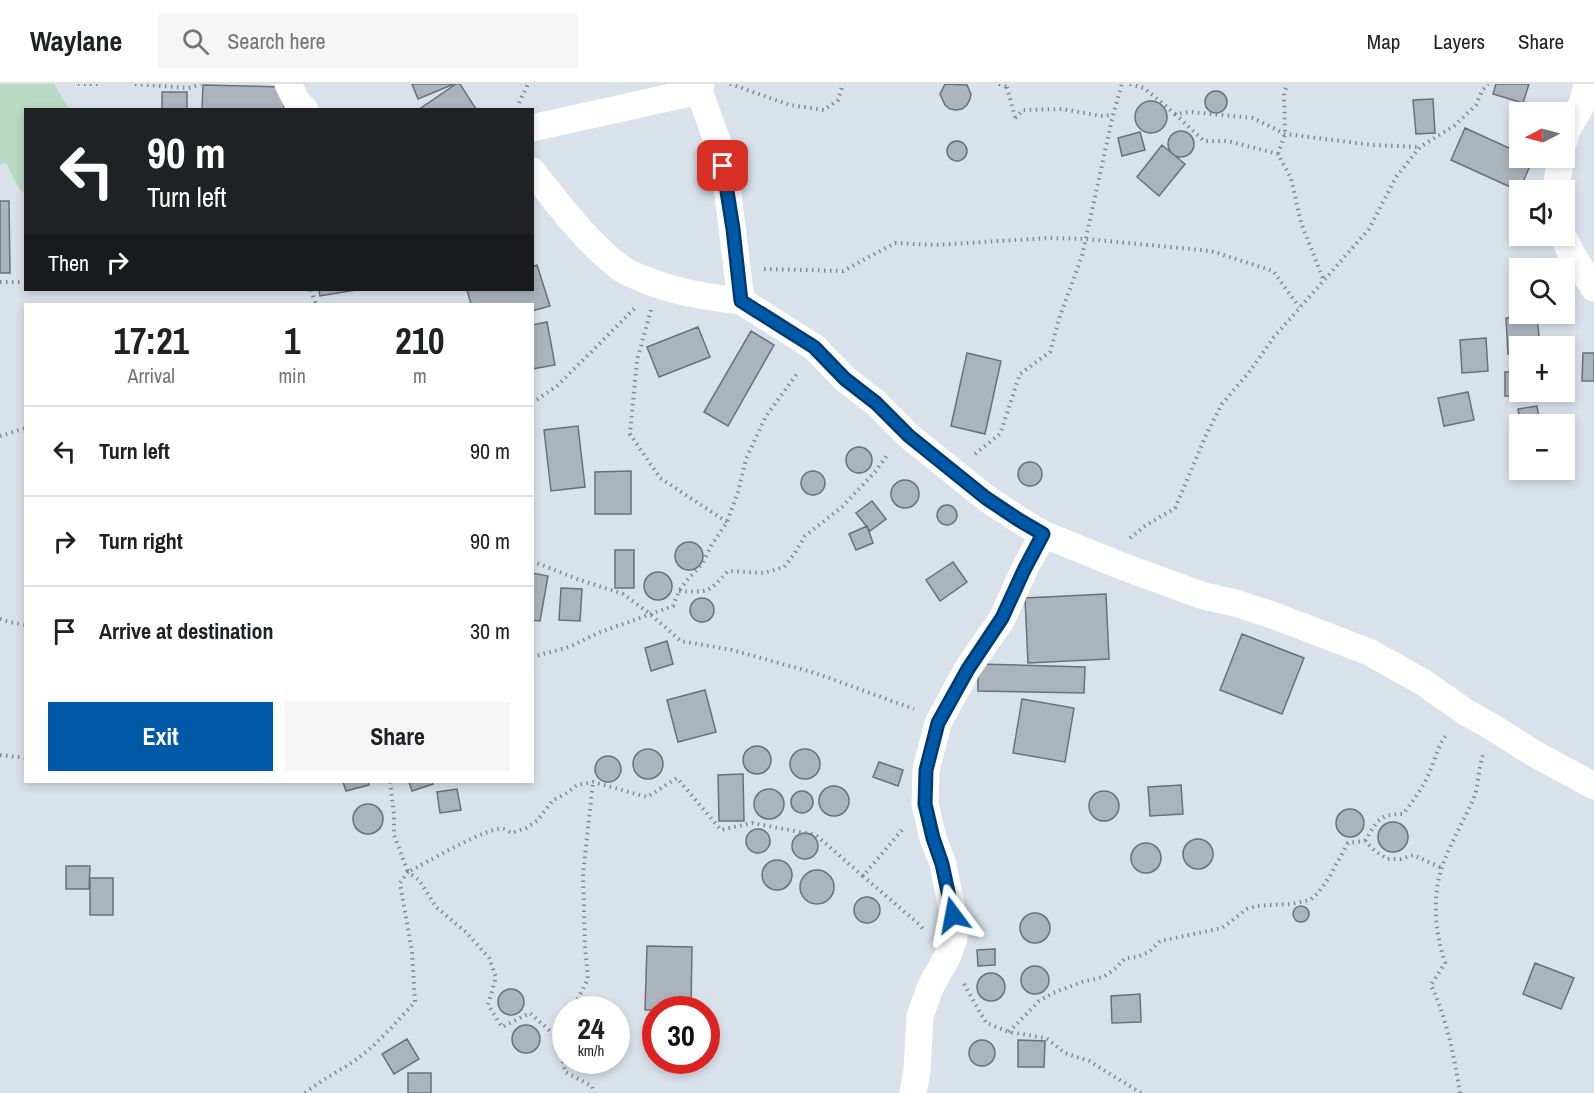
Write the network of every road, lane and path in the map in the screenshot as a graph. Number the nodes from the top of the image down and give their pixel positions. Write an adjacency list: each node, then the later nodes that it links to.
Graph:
1 (78, 84): 2 (path)
2 (98, 84)
3 (135, 84): 4 (path)
4 (201, 84)
5 (288, 84): 17 (street)
6 (528, 84): 18 (path)
7 (730, 84): 8 (path)
8 (843, 84)
9 (999, 84): 15 (path)
10 (1122, 84): 20 (path)
11 (1130, 84): 19 (path)
12 (1288, 84): 23 (path)
13 (1488, 84): 24 (path)
14 (1587, 84): 21 (street)
15 (1008, 86): 20 (path)
16 (700, 87): 22 (street); 29 (street)
17 (302, 108)
18 (517, 108)
19 (1174, 114): 23 (path); 25 (path)
20 (1113, 115): 27 (path)
21 (1575, 116)
22 (534, 128)
23 (1285, 134): 24 (path); 25 (path)
24 (1420, 147): 30 (path)
25 (1278, 154): 30 (path)
26 (534, 174): 33 (street)
27 (1087, 239): 29 (path); 36 (path); 42 (path)
28 (1568, 246): 34 (street)
29 (737, 268): 35 (street)
30 (1324, 281): 36 (path)
31 (0, 282): 32 (path)
32 (24, 282)
33 (658, 285): 35 (street); 38 (path); 43 (path)
34 (1594, 288)
35 (741, 301): 37 (street)
36 (1299, 307): 45 (path)
37 (814, 347): 41 (street); 43 (path)
38 (534, 402)
39 (24, 429): 40 (path)
40 (0, 436)
41 (909, 436): 42 (street); 47 (path)
42 (953, 471): 44 (street)
43 (727, 522): 47 (path)
44 (1043, 534): 52 (street); 53 (street)
45 (1129, 539)
46 (534, 562): 48 (path)
47 (679, 591): 48 (path)
48 (649, 613): 51 (path); 53 (path)
49 (0, 619): 50 (path)
50 (24, 625)
51 (534, 656)
52 (1467, 713): 54 (street); 61 (path)
53 (938, 723): 60 (street)
54 (1494, 728): 59 (street); 62 (path)
55 (0, 755): 56 (path)
56 (24, 758)
57 (593, 782): 63 (path); 64 (path); 66 (path)
58 (390, 783): 63 (path)
59 (1594, 786)
60 (925, 804): 64 (path); 65 (street)
61 (1365, 841): 62 (path); 67 (path)
62 (1442, 868): 74 (path)
63 (408, 872): 68 (path); 70 (path)
64 (863, 876): 65 (path)
65 (948, 955): 67 (path); 72 (street)
66 (579, 996)
67 (1009, 1032): 73 (path)
68 (552, 1033)
69 (569, 1074): 71 (path)
70 (305, 1093)
71 (594, 1093)
72 (913, 1093)
73 (1142, 1093)
74 (1460, 1093)

